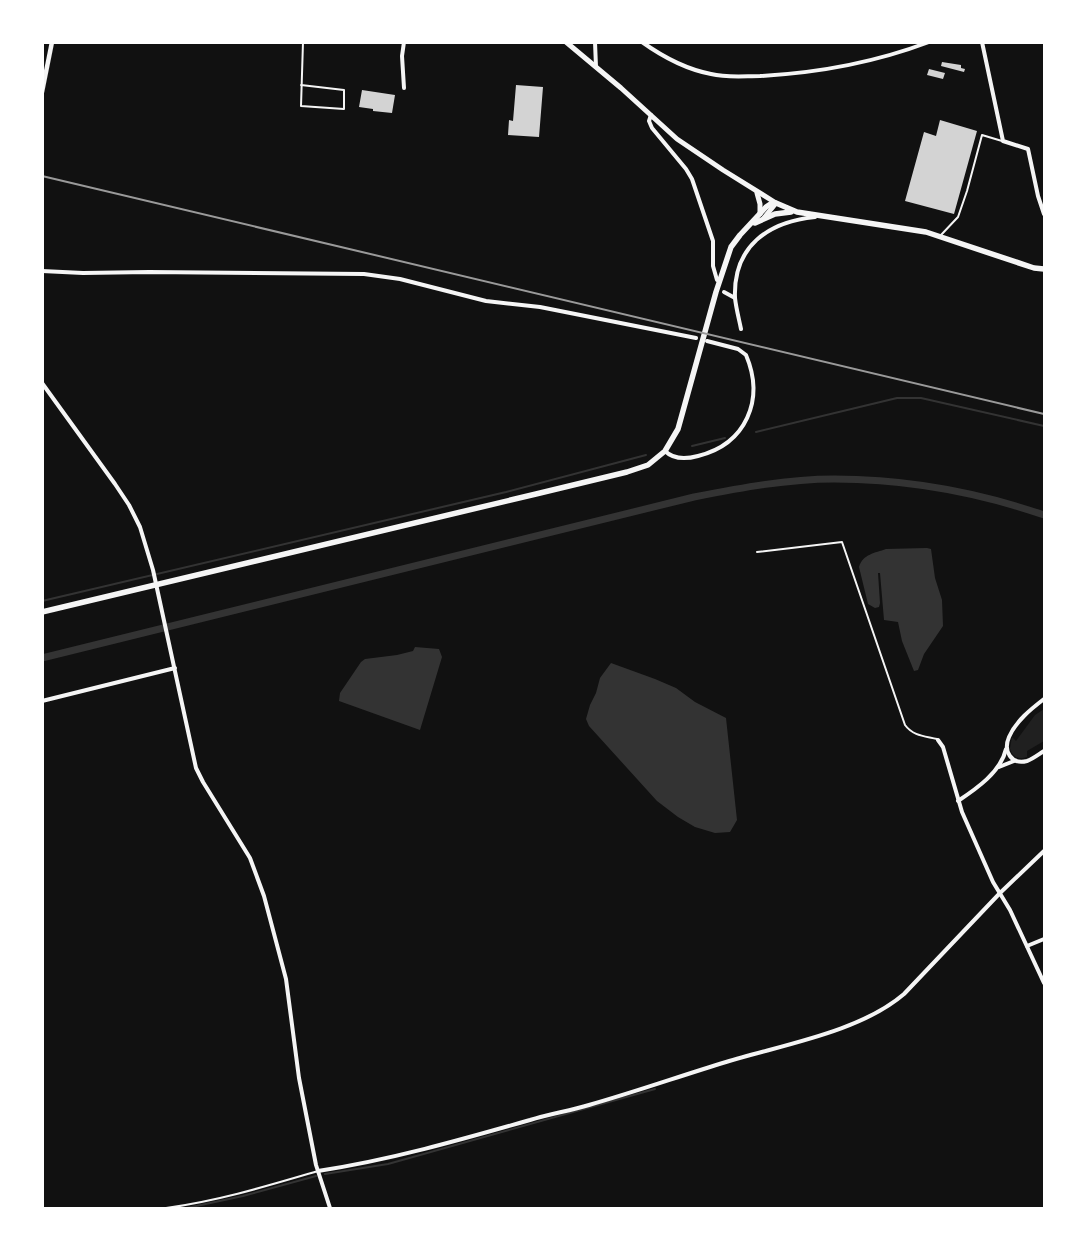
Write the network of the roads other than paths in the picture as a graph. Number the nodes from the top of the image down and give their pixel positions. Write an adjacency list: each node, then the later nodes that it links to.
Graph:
1 (52, 42): 12 (street)
2 (303, 42): 10 (lane)
3 (404, 42): 11 (street)
4 (566, 42): 9 (main road)
5 (595, 42): 9 (street)
6 (642, 42): 7 (street)
7 (929, 42)
8 (982, 42): 14 (street)
9 (596, 67): 13 (main road)
10 (301, 85): 10 (lane)
11 (404, 88)
12 (42, 92)
13 (651, 115): 15 (main road); 26 (street)
14 (1003, 141): 18 (street); 21 (lane)
15 (757, 192): 16 (main road); 20 (main road)
16 (776, 203): 17 (main road); 20 (main road)
17 (797, 212): 19 (main road); 20 (main road)
18 (1044, 214)
19 (822, 216): 21 (main road); 28 (street)
20 (761, 217): 33 (main road)
21 (940, 236): 23 (main road)
22 (1044, 265): 23 (main road)
23 (1029, 266): 24 (main road)
24 (1044, 269)
25 (42, 272): 30 (street)
26 (717, 280)
27 (724, 292): 28 (street)
28 (736, 298): 29 (street)
29 (741, 329)
30 (696, 338)
31 (707, 341): 33 (street)
32 (42, 382): 35 (street)
33 (665, 451): 35 (main road)
34 (757, 552): 40 (lane)
35 (155, 585): 36 (main road); 37 (street)
36 (42, 612)
37 (175, 668): 39 (street); 51 (street)
38 (1044, 699): 41 (street)
39 (42, 701)
40 (938, 740): 45 (street)
41 (1007, 747): 43 (street); 44 (street)
42 (1044, 751): 43 (street)
43 (1014, 761): 44 (street)
44 (997, 768): 45 (street)
45 (958, 801): 47 (street)
46 (1044, 851): 47 (street)
47 (1000, 893): 49 (street); 51 (street)
48 (1044, 939): 49 (street)
49 (1027, 946): 50 (street)
50 (1044, 983)
51 (318, 1171): 52 (lane); 53 (street)
52 (166, 1208)
53 (330, 1208)

